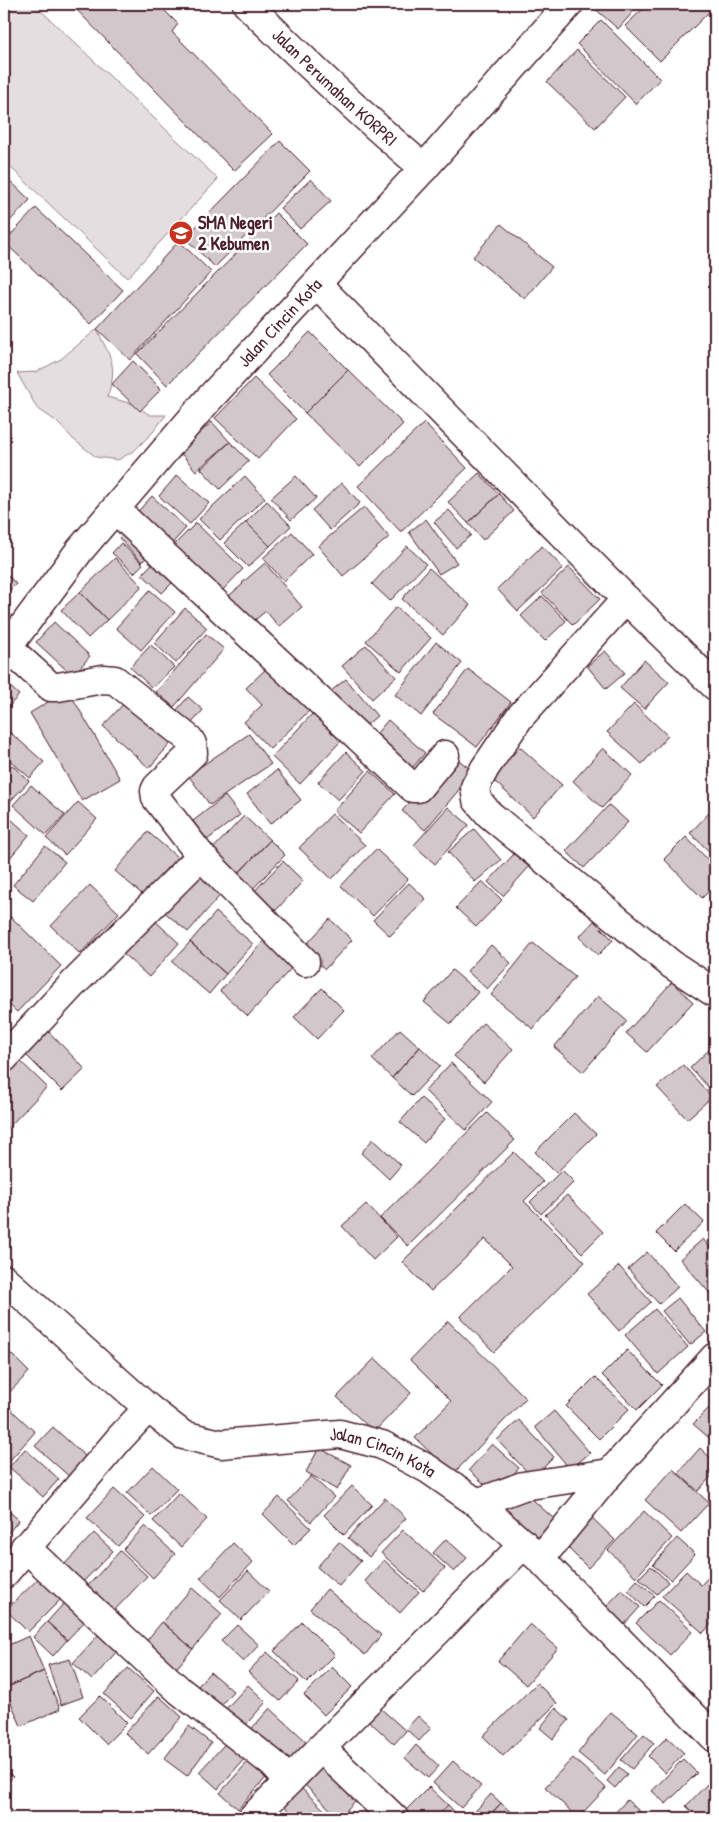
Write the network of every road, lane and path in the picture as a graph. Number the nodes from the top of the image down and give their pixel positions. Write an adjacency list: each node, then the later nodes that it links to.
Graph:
1 (247, 4): 3 (street, Jalan Perumahan KORPRI)
2 (569, 4): 3 (street, Jalan Cincin Kota)
3 (424, 168): 4 (street, Jalan Cincin Kota)
4 (317, 284): 5 (street, Jalan Cincin Kota); 6 (street)
5 (116, 510): 7 (street, Jalan Cincin Kota); 9 (street)
6 (626, 599): 8 (street); 12 (street)
7 (6, 649): 10 (street)
8 (715, 686)
9 (445, 755)
10 (201, 856): 11 (street); 13 (street)
11 (305, 962)
12 (715, 993)
13 (4, 1058)
14 (4, 1279): 16 (street, Jalan Cincin Kota)
15 (715, 1357): 17 (street)
16 (148, 1408): 18 (street, Jalan Cincin Kota); 19 (street)
17 (610, 1473): 18 (street); 20 (street)
18 (477, 1503): 20 (street, Jalan Cincin Kota)
19 (25, 1547): 21 (street); 24 (street)
20 (532, 1551): 22 (street, Jalan Cincin Kota); 23 (street)
21 (4, 1574)
22 (715, 1738)
23 (321, 1748): 24 (street); 26 (street)
24 (289, 1781): 25 (street)
25 (252, 1818)
26 (394, 1818)

